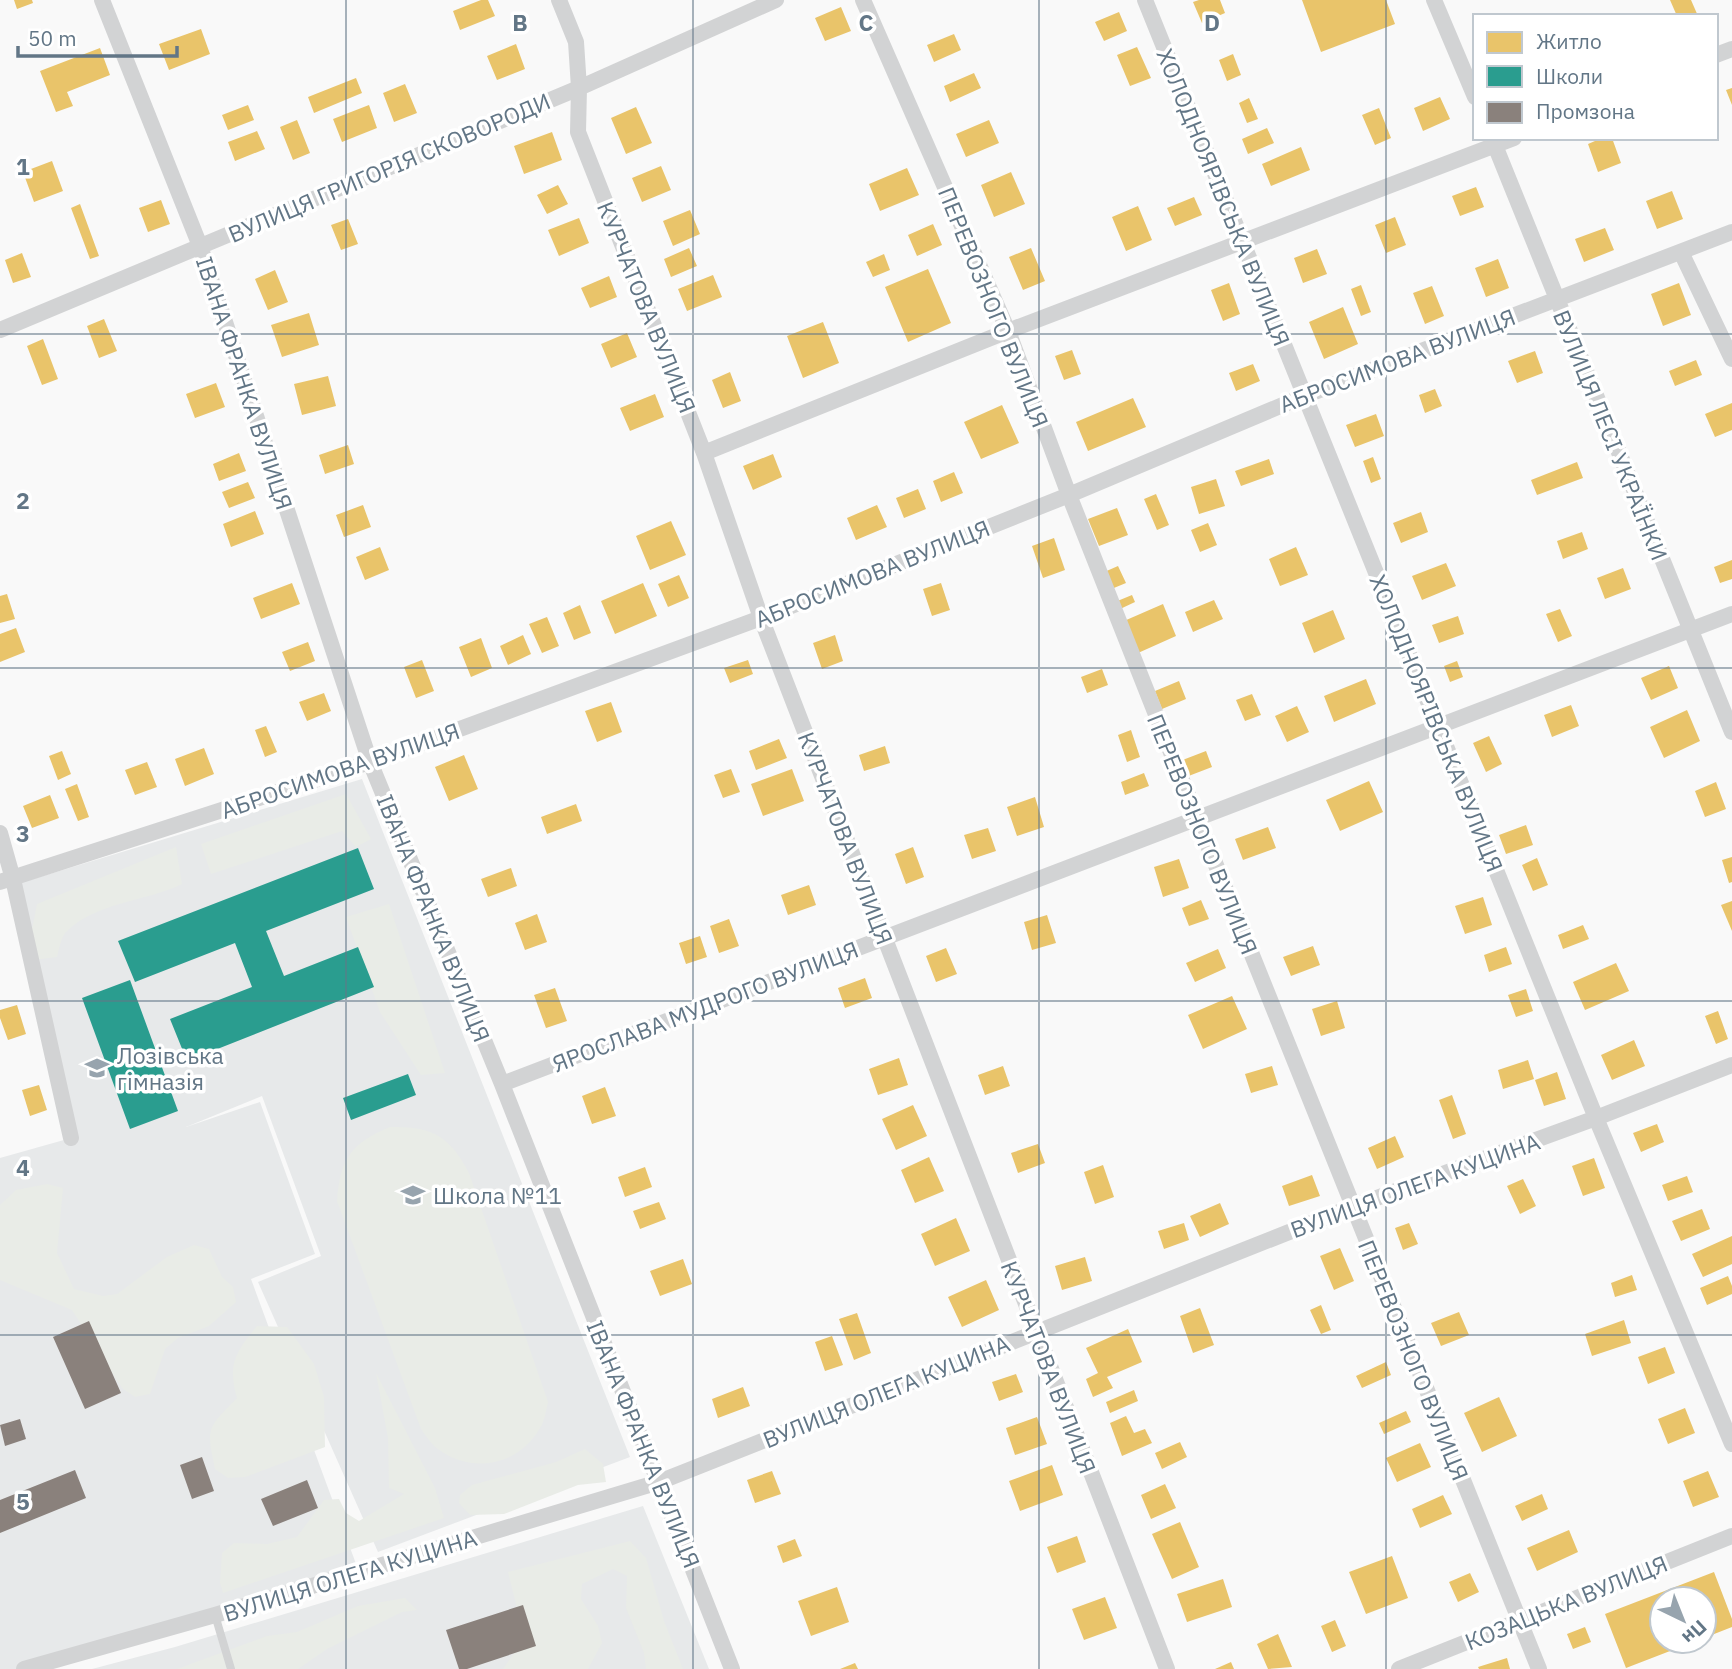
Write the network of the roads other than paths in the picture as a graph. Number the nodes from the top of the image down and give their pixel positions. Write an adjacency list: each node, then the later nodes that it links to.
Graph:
1 (103, 0): 12 (street, ІВАНА ФРАНКА ВУЛИЦЯ)
2 (559, 0): 7 (street, КУРЧАТОВА ВУЛИЦЯ)
3 (776, 0): 7 (street, ВУЛИЦЯ ГРИГОРІЯ СКОВОРОДИ)
4 (863, 0): 16 (street, ПЕРЕВОЗНОГО ВУЛИЦЯ)
5 (1145, 0): 11 (street, ХОЛОДНОЯРІВСЬКА ВУЛИЦЯ)
6 (1434, 0): 8 (street)
7 (579, 88): 12 (street, ВУЛИЦЯ ГРИГОРІЯ СКОВОРОДИ); 19 (street, КУРЧАТОВА ВУЛИЦЯ)
8 (1473, 92)
9 (1493, 142): 11 (street); 14 (street, ВУЛИЦЯ ЛЕСІ УКРАЇНКИ)
10 (1732, 232): 13 (street, АБРОСИМОВА ВУЛИЦЯ)
11 (1243, 241): 16 (street); 18 (street, ХОЛОДНОЯРІВСЬКА ВУЛИЦЯ)
12 (200, 246): 15 (street, ВУЛИЦЯ ГРИГОРІЯ СКОВОРОДИ); 26 (street, ІВАНА ФРАНКА ВУЛИЦЯ)
13 (1681, 252): 14 (street, АБРОСИМОВА ВУЛИЦЯ); 17 (street)
14 (1555, 298): 18 (street, АБРОСИМОВА ВУЛИЦЯ); 23 (street, ВУЛИЦЯ ЛЕСІ УКРАЇНКИ)
15 (0, 330)
16 (1008, 331): 19 (street); 20 (street, ПЕРЕВОЗНОГО ВУЛИЦЯ)
17 (1732, 359)
18 (1304, 396): 20 (street, АБРОСИМОВА ВУЛИЦЯ); 24 (street, ХОЛОДНОЯРІВСЬКА ВУЛИЦЯ)
19 (704, 453): 22 (street, КУРЧАТОВА ВУЛИЦЯ)
20 (1069, 495): 22 (street, АБРОСИМОВА ВУЛИЦЯ); 27 (street, ПЕРЕВОЗНОГО ВУЛИЦЯ)
21 (1732, 614): 23 (street, ЯРОСЛАВА МУДРОГО ВУЛИЦЯ)
22 (761, 618): 26 (street, АБРОСИМОВА ВУЛИЦЯ); 30 (street, КУРЧАТОВА ВУЛИЦЯ)
23 (1689, 629): 24 (street, ЯРОСЛАВА МУДРОГО ВУЛИЦЯ); 25 (street, ВУЛИЦЯ ЛЕСІ УКРАЇНКИ)
24 (1439, 725): 27 (street, ЯРОСЛАВА МУДРОГО ВУЛИЦЯ); 33 (street, ХОЛОДНОЯРІВСЬКА ВУЛИЦЯ)
25 (1732, 732)
26 (370, 762): 29 (street, АБРОСИМОВА ВУЛИЦЯ); 32 (street, ІВАНА ФРАНКА ВУЛИЦЯ)
27 (1197, 818): 30 (street, ЯРОСЛАВА МУДРОГО ВУЛИЦЯ); 35 (street, ПЕРЕВОЗНОГО ВУЛИЦЯ)
28 (0, 833): 29 (street)
29 (6, 880): 34 (street)
30 (884, 937): 32 (street, ЯРОСЛАВА МУДРОГО ВУЛИЦЯ); 36 (street, КУРЧАТОВА ВУЛИЦЯ)
31 (1732, 1065): 33 (street, ВУЛИЦЯ ОЛЕГА КУЦИНА)
32 (502, 1084): 38 (street, ІВАНА ФРАНКА ВУЛИЦЯ)
33 (1596, 1118): 35 (street, ВУЛИЦЯ ОЛЕГА КУЦИНА); 37 (street, ХОЛОДНОЯРІВСЬКА ВУЛИЦЯ)
34 (71, 1138)
35 (1352, 1207): 36 (street, ВУЛИЦЯ ОЛЕГА КУЦИНА); 41 (street, ПЕРЕВОЗНОГО ВУЛИЦЯ)
36 (1035, 1331): 38 (street, ВУЛИЦЯ ОЛЕГА КУЦИНА); 45 (street, КУРЧАТОВА ВУЛИЦЯ)
37 (1732, 1444)
38 (659, 1482): 40 (street, ВУЛИЦЯ ОЛЕГА КУЦИНА); 44 (street, ІВАНА ФРАНКА ВУЛИЦЯ)
39 (1732, 1536): 41 (street, КОЗАЦЬКА ВУЛИЦЯ)
40 (215, 1615): 42 (street, ВУЛИЦЯ ОЛЕГА КУЦИНА); 43 (lane)
41 (1520, 1620): 46 (street, КОЗАЦЬКА ВУЛИЦЯ); 47 (street, ПЕРЕВОЗНОГО ВУЛИЦЯ)
42 (24, 1669)
43 (231, 1669)
44 (732, 1669)
45 (1167, 1669)
46 (1399, 1669)
47 (1539, 1669)

